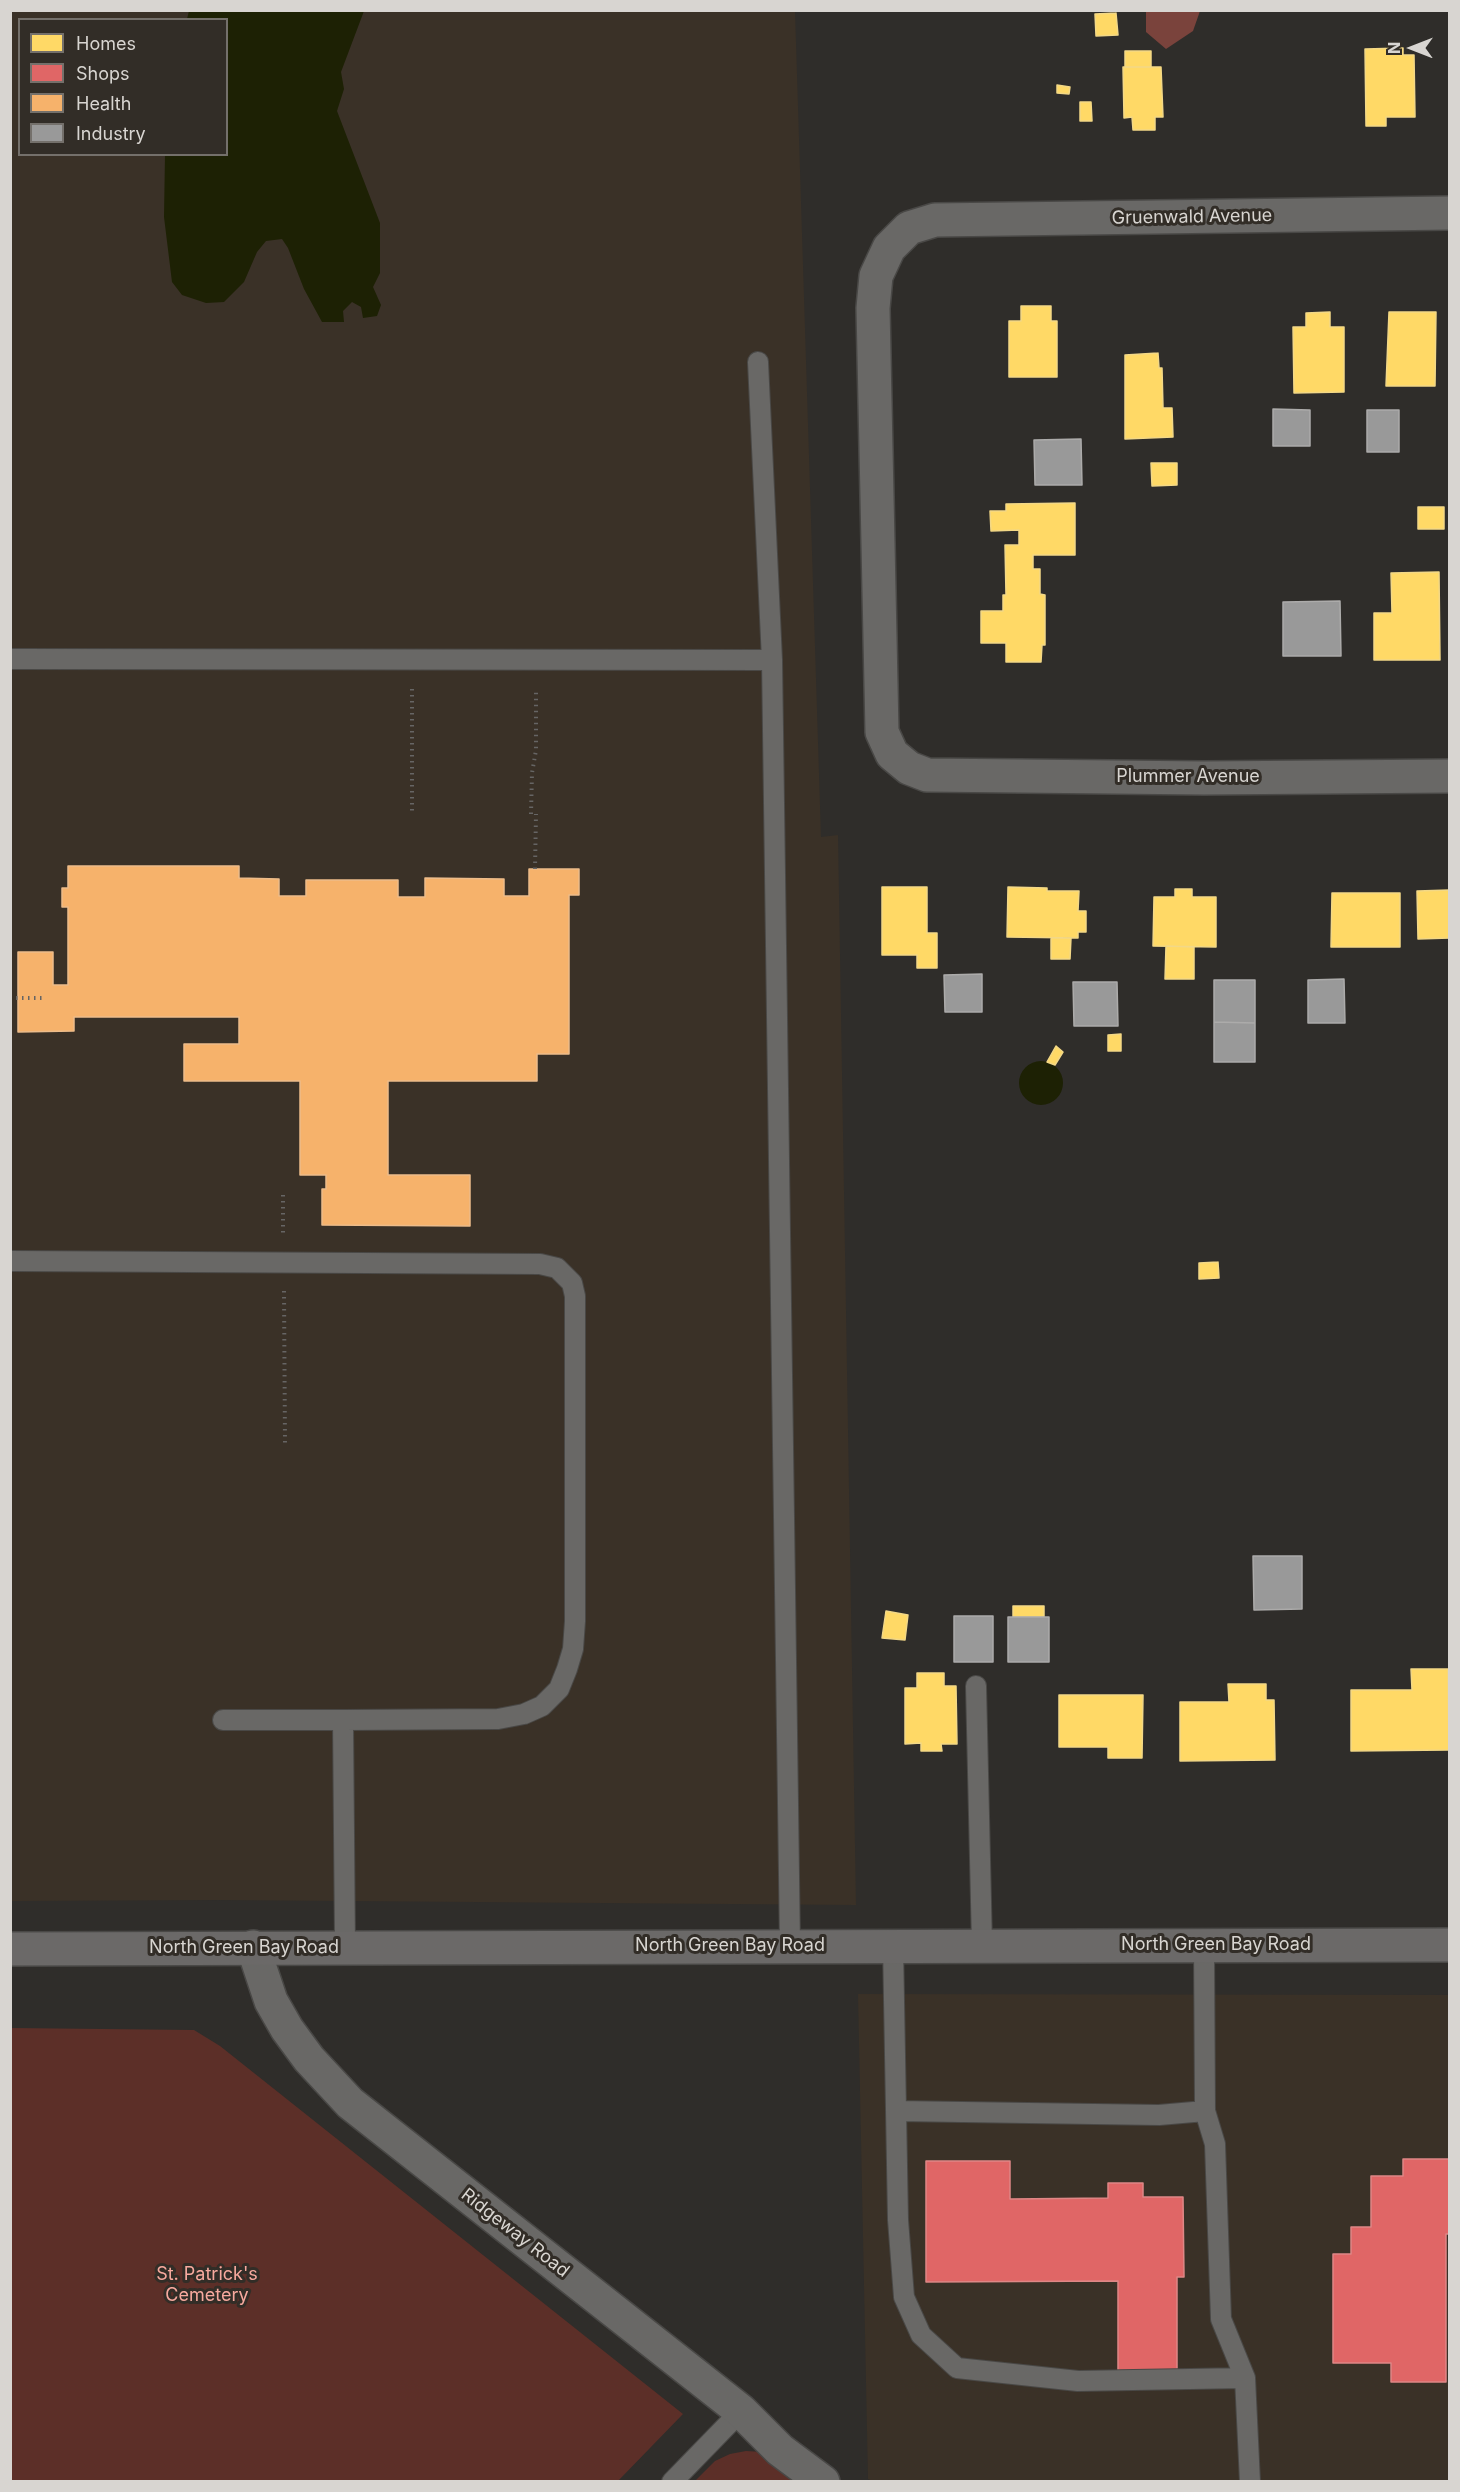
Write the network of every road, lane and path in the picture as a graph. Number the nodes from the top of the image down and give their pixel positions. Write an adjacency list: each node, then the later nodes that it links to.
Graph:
1 (1449, 213): 7 (street, Gruenwald Avenue)
2 (758, 362): 6 (lane)
3 (10, 658): 4 (lane)
4 (412, 658): 5 (lane); 9 (path)
5 (536, 659): 6 (lane); 10 (path)
6 (772, 660): 24 (lane)
7 (927, 775): 8 (street, Plummer Avenue)
8 (1449, 776)
9 (412, 814)
10 (535, 869)
11 (10, 998): 12 (path)
12 (46, 998)
13 (283, 1196): 15 (path)
14 (10, 1261): 15 (lane)
15 (284, 1262): 16 (path); 19 (lane)
16 (285, 1443)
17 (976, 1686): 21 (lane)
18 (223, 1720): 19 (lane)
19 (343, 1720): 26 (lane)
20 (893, 1945): 21 (main road, North Green Bay Road); 24 (main road, North Green Bay Road); 29 (lane)
21 (982, 1945): 22 (main road, North Green Bay Road)
22 (1204, 1945): 23 (main road, North Green Bay Road); 28 (lane)
23 (1449, 1945)
24 (790, 1946): 26 (main road, North Green Bay Road)
25 (253, 1947): 26 (main road, North Green Bay Road); 27 (main road, North Green Bay Road); 31 (street, Ridgeway Road)
26 (345, 1947)
27 (10, 1949)
28 (1205, 2111): 29 (lane); 30 (lane)
29 (897, 2112): 30 (lane)
30 (1245, 2378): 34 (lane)
31 (741, 2411): 32 (lane); 33 (street, Ridgeway Road)
32 (672, 2481)
33 (823, 2481)
34 (1250, 2481)

